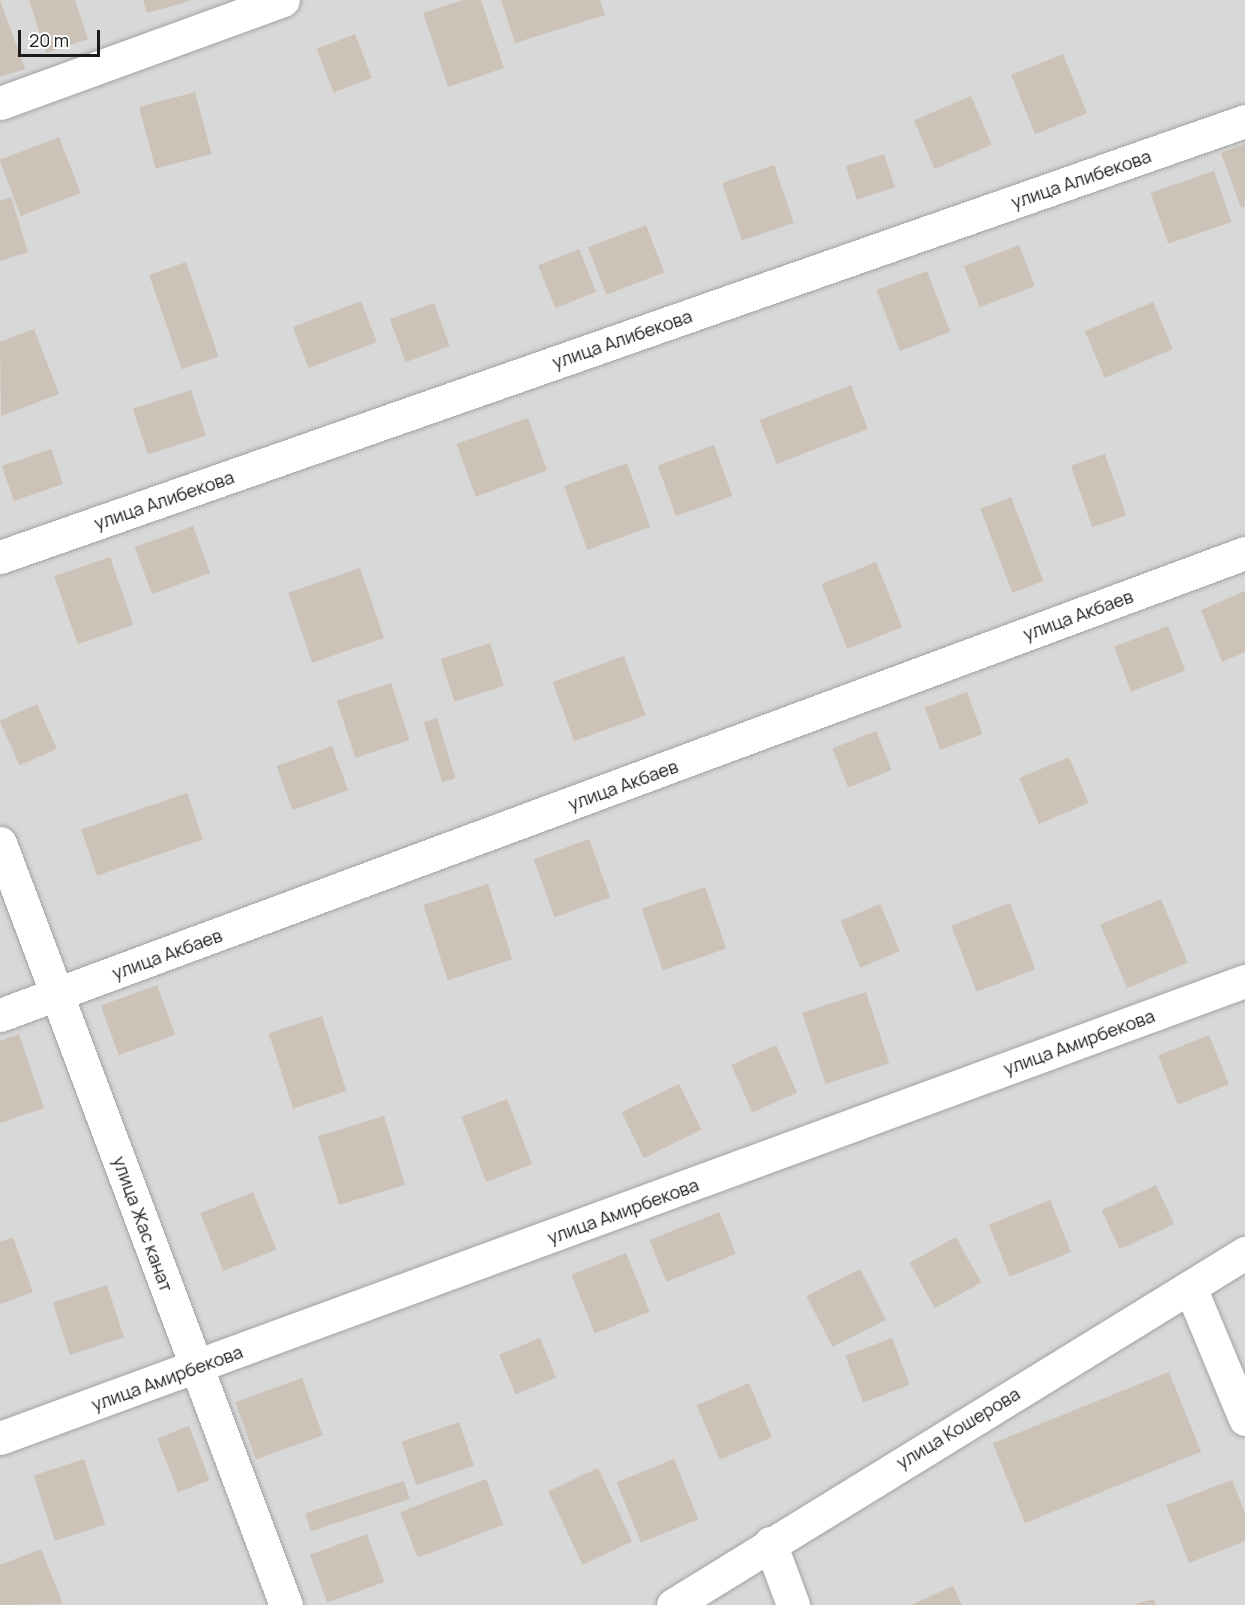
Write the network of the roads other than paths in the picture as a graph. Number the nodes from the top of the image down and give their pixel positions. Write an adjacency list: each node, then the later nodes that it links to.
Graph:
1 (283, 0): 2 (street)
2 (0, 102)
3 (1245, 121): 5 (street, улица Алибекова)
4 (1245, 553): 8 (street, улица Акбаев)
5 (0, 557)
6 (0, 843): 8 (street, улица Жас канат)
7 (1245, 981): 12 (street, улица Амирбекова)
8 (58, 995): 9 (street, улица Акбаев); 12 (street, улица Жас канат)
9 (0, 1015)
10 (1245, 1253): 11 (street, улица Кошерова)
11 (1190, 1287): 13 (street); 15 (street, улица Кошерова)
12 (196, 1368): 14 (street, улица Амирбекова); 16 (street, улица Жас канат)
13 (1245, 1419)
14 (0, 1438)
15 (770, 1543): 17 (street, улица Кошерова); 18 (street)
16 (286, 1605)
17 (673, 1605)
18 (793, 1605)

